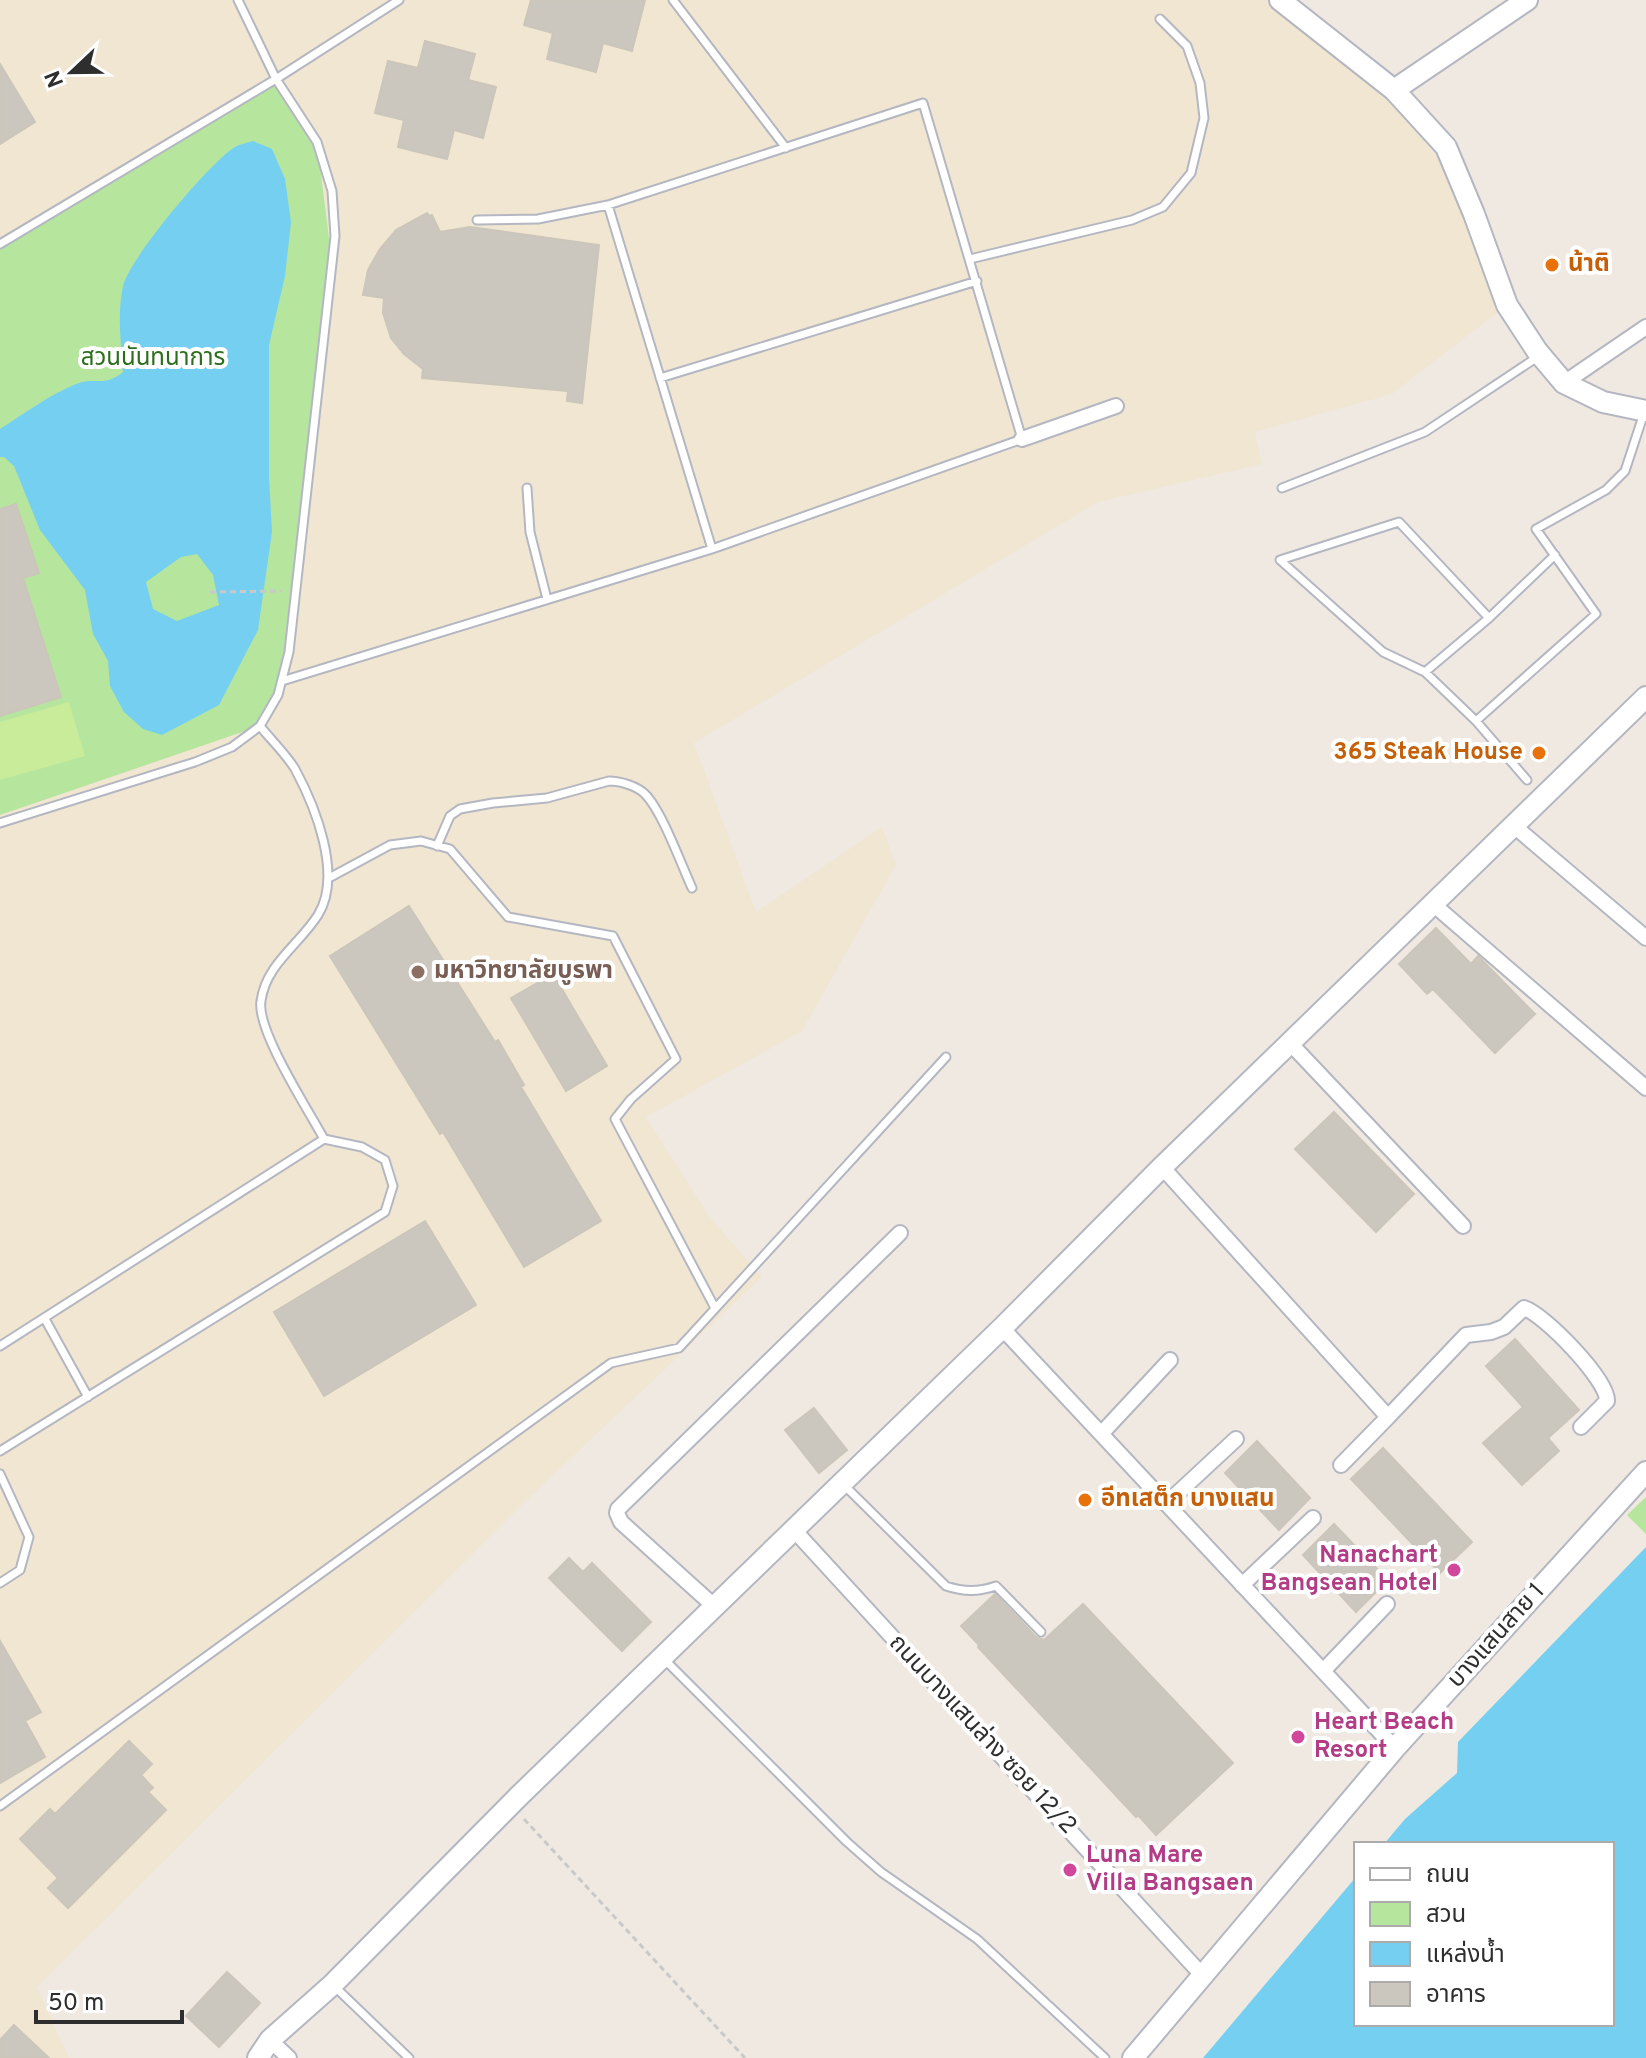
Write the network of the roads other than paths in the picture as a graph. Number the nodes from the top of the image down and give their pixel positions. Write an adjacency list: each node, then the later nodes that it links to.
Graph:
1 (238, 0): 7 (lane)
2 (399, 0): 7 (lane)
3 (673, 0): 9 (lane)
4 (1280, 0): 8 (street)
5 (1527, 0): 8 (street)
6 (1160, 19): 13 (lane)
7 (276, 79): 12 (lane); 29 (lane)
8 (1394, 90): 16 (street)
9 (786, 148): 10 (lane); 13 (lane)
10 (608, 205): 11 (lane); 17 (lane)
11 (477, 220)
12 (0, 244)
13 (970, 259): 14 (lane)
14 (977, 281): 17 (lane); 21 (lane)
15 (1646, 327): 18 (street)
16 (1540, 355): 18 (street); 23 (lane)
17 (660, 378): 24 (lane)
18 (1564, 383): 20 (street)
19 (1116, 406): 21 (street)
20 (1645, 411): 25 (lane)
21 (1022, 439): 24 (lane)
22 (527, 488): 26 (lane)
23 (1282, 488)
24 (712, 549): 26 (lane)
25 (1555, 555): 27 (lane); 31 (lane)
26 (547, 599): 29 (lane)
27 (1489, 618): 28 (lane); 28 (lane)
28 (1425, 672): 31 (lane)
29 (282, 681): 32 (lane)
30 (1646, 697): 35 (street)
31 (1476, 721): 33 (lane)
32 (260, 726): 34 (lane); 37 (lane)
33 (1527, 780)
34 (0, 823)
35 (1514, 826): 39 (street); 40 (street)
36 (437, 846): 37 (lane); 38 (lane); 48 (lane)
37 (329, 878): 44 (lane)
38 (692, 888)
39 (1433, 904): 41 (street); 43 (street)
40 (1646, 938)
41 (1290, 1043): 45 (street); 46 (street)
42 (946, 1057): 48 (lane)
43 (1646, 1088)
44 (324, 1139): 49 (lane); 53 (lane)
45 (1162, 1167): 50 (street); 54 (street)
46 (1463, 1226)
47 (900, 1233): 69 (street)
48 (715, 1308): 74 (lane)
49 (45, 1319): 51 (lane); 53 (lane)
50 (1002, 1328): 56 (street); 62 (street)
51 (0, 1346)
52 (1170, 1360): 56 (street)
53 (88, 1397): 58 (lane)
54 (1388, 1417): 55 (street); 59 (street)
55 (1581, 1427)
56 (1101, 1434): 63 (street)
57 (1236, 1439): 63 (street)
58 (0, 1451)
59 (1341, 1465)
60 (1646, 1473): 73 (street, บางแสนสาย 1)
61 (0, 1474): 66 (lane)
62 (842, 1483): 65 (street); 70 (lane)
63 (1166, 1504): 67 (street)
64 (1313, 1518): 67 (street)
65 (794, 1530): 69 (street); 75 (street, ถนนบางแสนล่าง ซอย 12/2)
66 (0, 1583)
67 (1242, 1585): 72 (street)
68 (1387, 1604): 72 (street)
69 (715, 1607): 71 (street)
70 (1041, 1632)
71 (663, 1658): 76 (street); 81 (lane)
72 (1323, 1671): 73 (street)
73 (1395, 1748): 75 (street, บางแสนสาย 1)
74 (0, 1806)
75 (1202, 1975): 82 (street, บางแสนสาย 1)
76 (332, 1985): 77 (street); 80 (lane)
77 (270, 2040): 78 (street); 79 (street)
78 (258, 2058)
79 (289, 2058)
80 (409, 2058)
81 (1105, 2058)
82 (1133, 2058)

